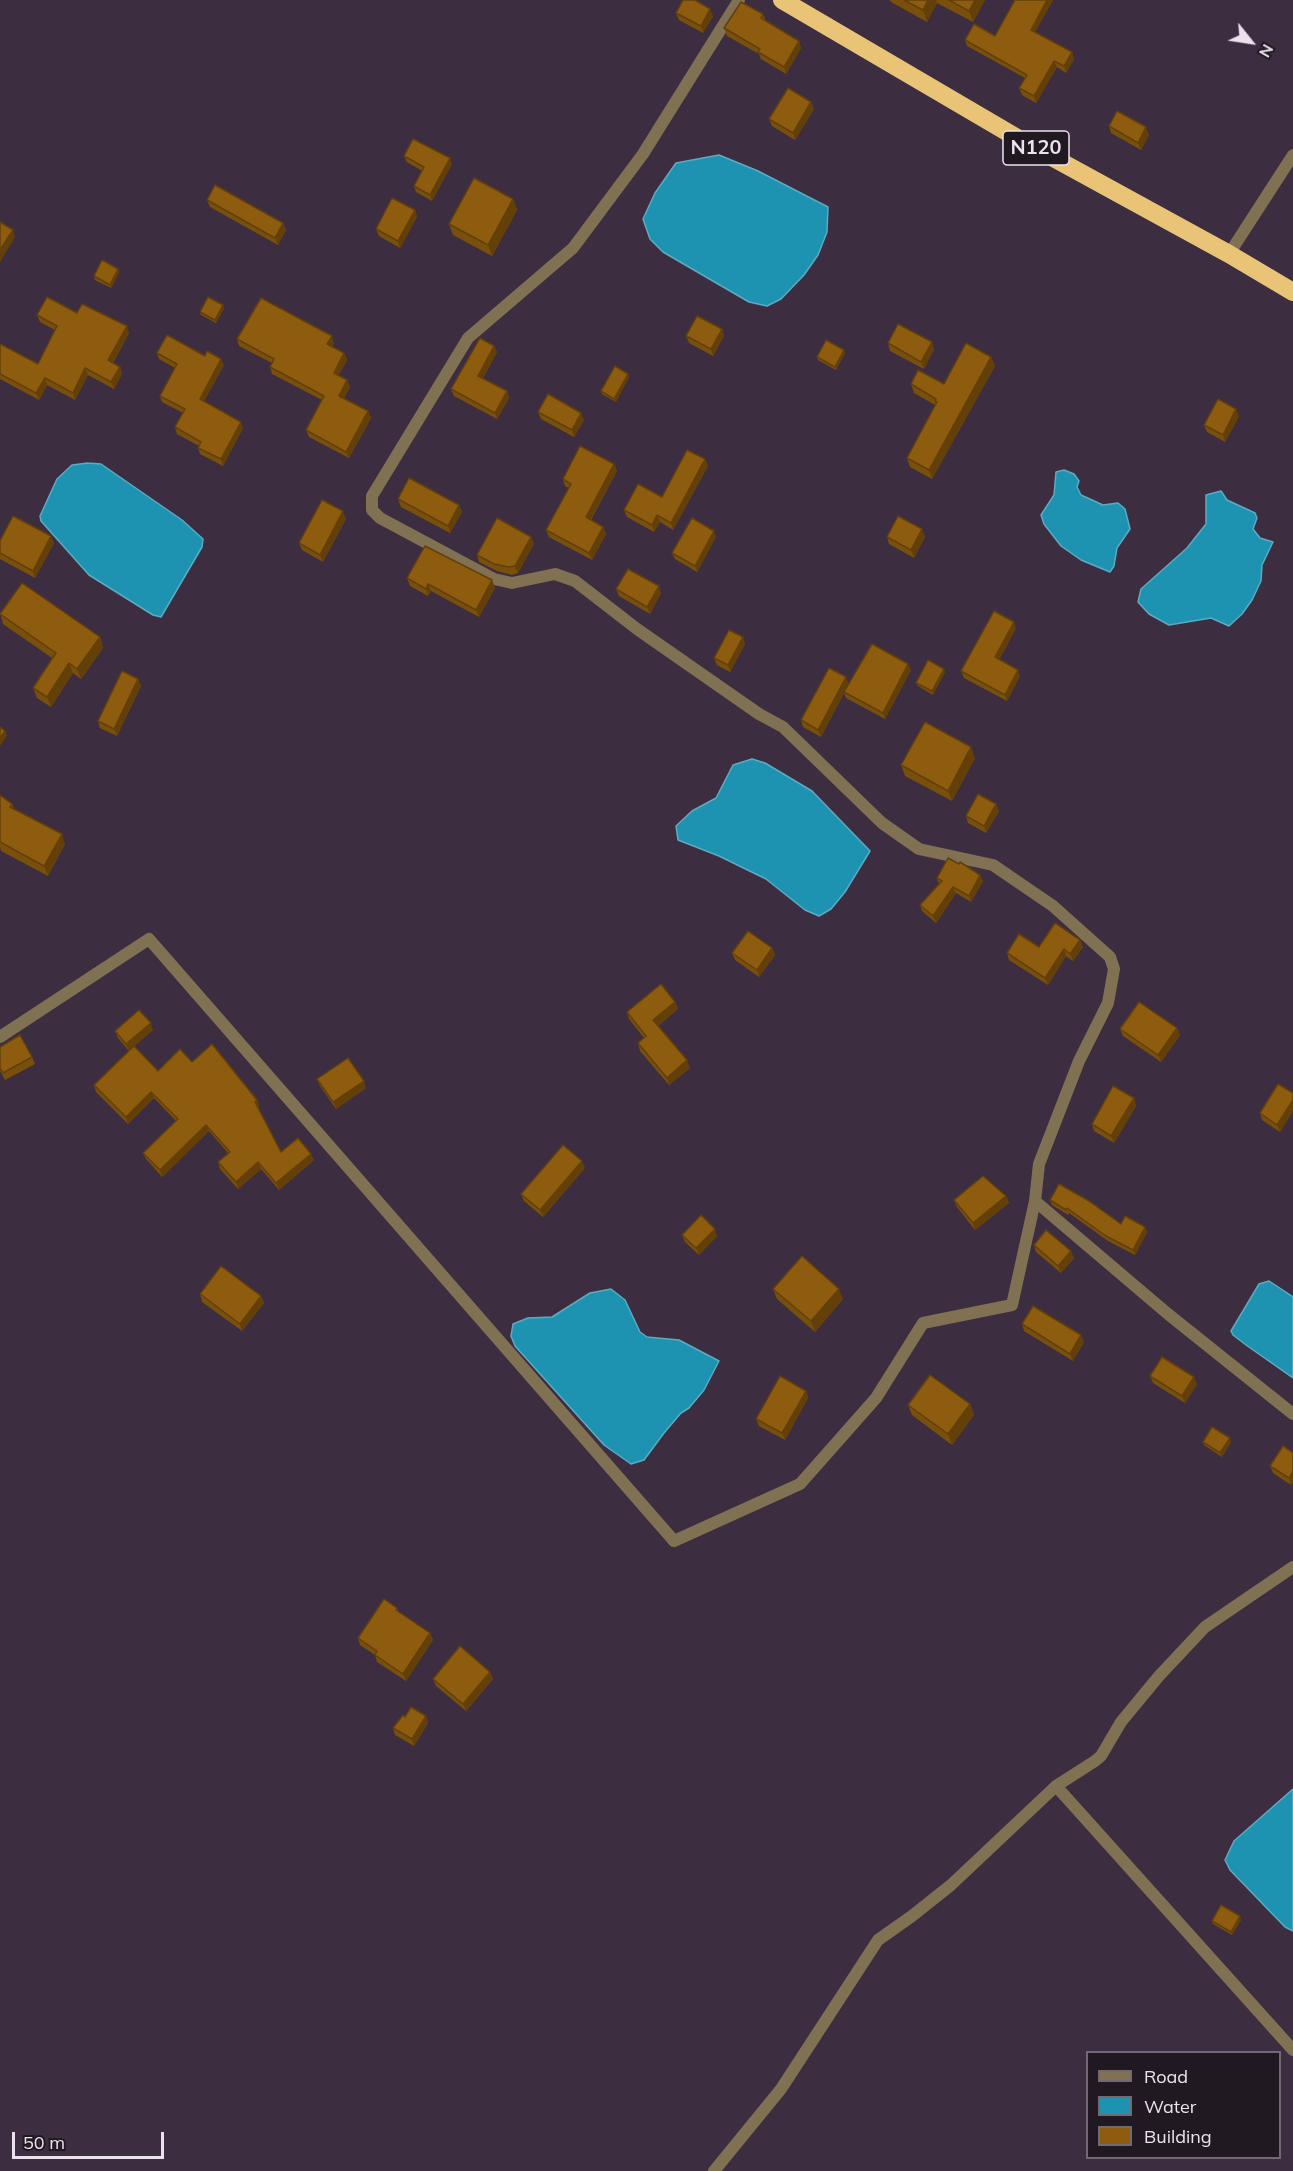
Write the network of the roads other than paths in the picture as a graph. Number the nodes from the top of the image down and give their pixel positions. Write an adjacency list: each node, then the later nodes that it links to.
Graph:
1 (739, 0): 7 (street)
2 (783, 0): 4 (highway, N120)
3 (1293, 155): 4 (street)
4 (1229, 254): 5 (highway, N120)
5 (1293, 292)
6 (0, 1037): 7 (street)
7 (1035, 1201): 8 (street)
8 (1293, 1414)
9 (1293, 1567): 10 (street)
10 (1056, 1786): 11 (street); 12 (street)
11 (1293, 2050)
12 (714, 2171)

